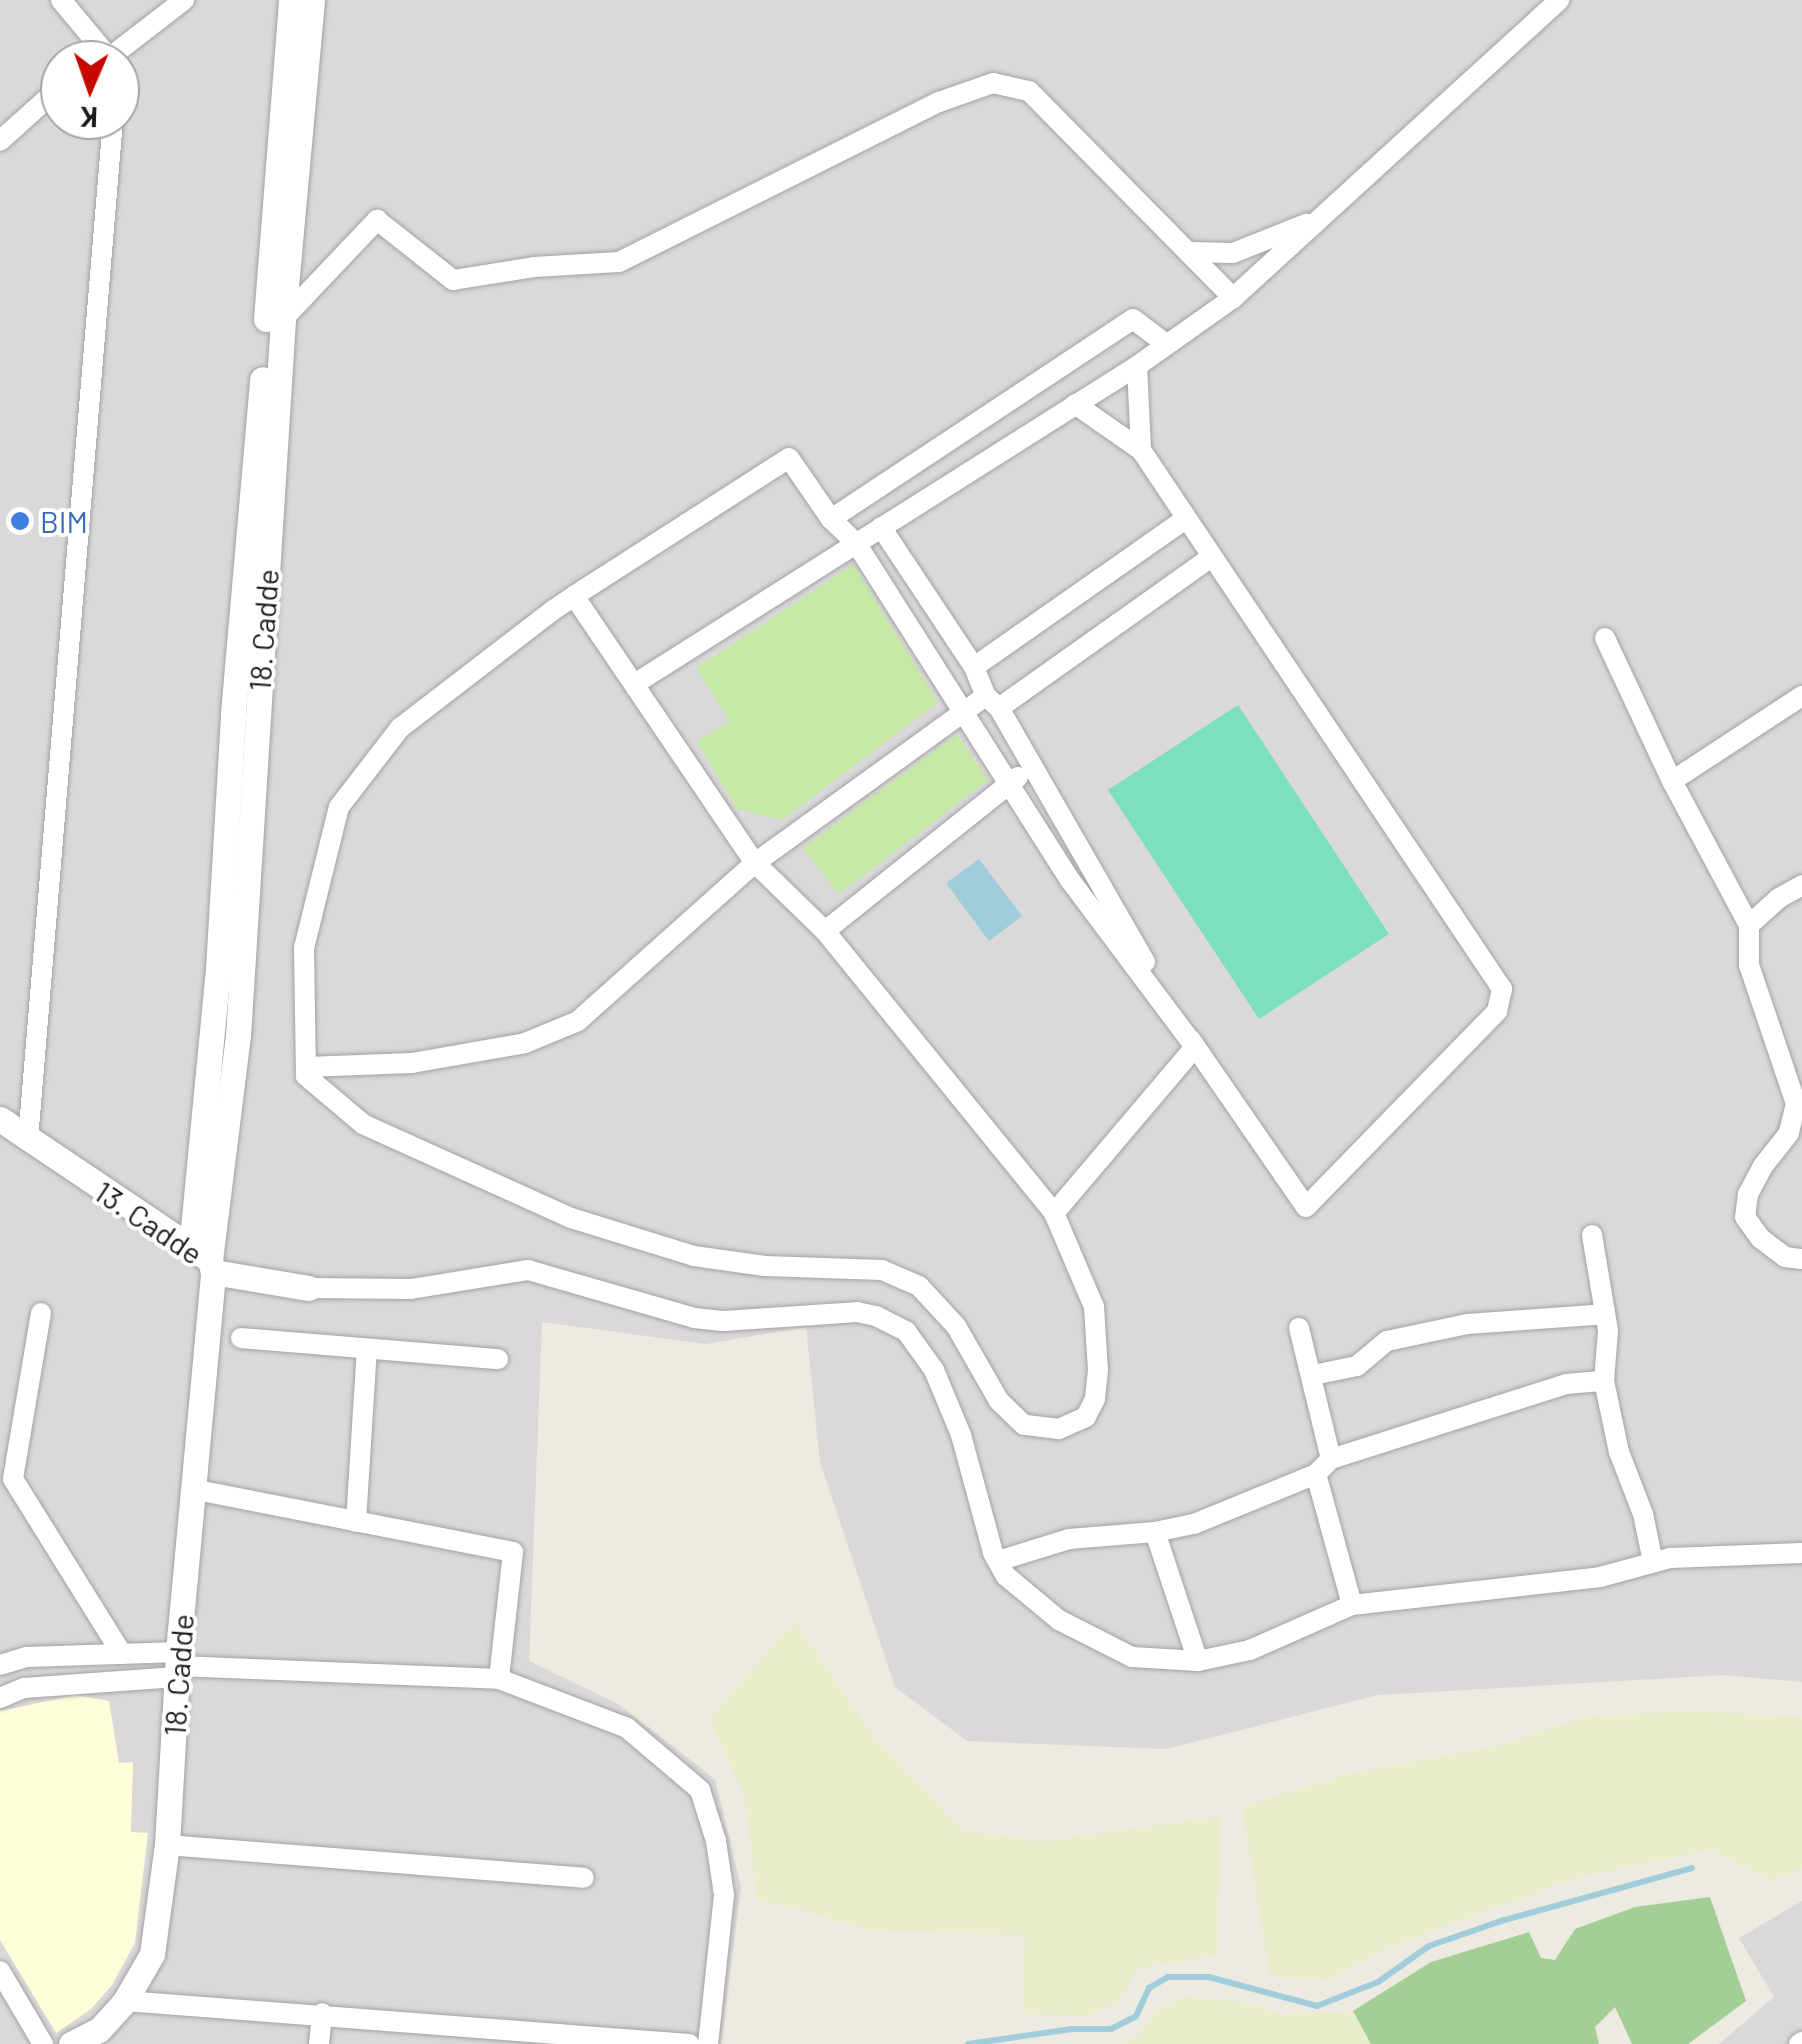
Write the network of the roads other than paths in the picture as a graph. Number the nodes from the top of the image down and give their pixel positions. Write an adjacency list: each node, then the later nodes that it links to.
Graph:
1 (60, 0): 6 (street)
2 (184, 0): 7 (street)
3 (291, 0): 47 (street, 18. Cadde)
4 (312, 0): 14 (street, 18. Cadde)
5 (1559, 0): 11 (street)
6 (91, 40)
7 (126, 40)
8 (40, 105): 10 (street)
9 (110, 140): 43 (street)
10 (0, 141)
11 (1322, 217): 12 (street); 13 (street)
12 (1190, 252): 13 (street); 14 (street)
13 (1233, 298): 15 (street)
14 (283, 319): 47 (street, 18. Cadde)
15 (1166, 344): 16 (street); 19 (street)
16 (1137, 366): 17 (street); 18 (street)
17 (1075, 404): 18 (street); 20 (street)
18 (1142, 450): 21 (street)
19 (910, 466): 20 (street); 22 (street)
20 (934, 496): 23 (street)
21 (1185, 519): 25 (street); 28 (street)
22 (831, 520): 24 (street); 26 (street)
23 (881, 527): 24 (street); 28 (street)
24 (856, 543): 29 (street); 32 (street)
25 (1210, 558): 31 (street); 40 (street)
26 (574, 596): 29 (street); 41 (street)
27 (1605, 638): 34 (street)
28 (974, 667): 31 (street)
29 (636, 683): 36 (street)
30 (1802, 696): 34 (street)
31 (992, 702): 32 (street); 33 (street)
32 (961, 714): 35 (street); 36 (street)
33 (1031, 767): 35 (street); 40 (street)
34 (1672, 781): 38 (street)
35 (1010, 784): 39 (street); 40 (street)
36 (754, 863): 39 (street); 41 (street)
37 (1802, 885): 38 (street)
38 (1750, 924): 46 (street)
39 (824, 931): 44 (street)
40 (1195, 1048): 44 (street)
41 (306, 1067): 44 (street)
42 (0, 1120): 43 (street, 13. Cadde)
43 (28, 1140): 47 (street, 13. Cadde)
44 (1054, 1213)
45 (1592, 1235): 50 (street)
46 (1802, 1259)
47 (205, 1260): 48 (street, 13. Cadde); 58 (street, 18. Cadde)
48 (308, 1288): 62 (street)
49 (41, 1312): 65 (street)
50 (1605, 1314): 55 (street); 56 (street)
51 (1299, 1328): 55 (street)
52 (241, 1338): 53 (street)
53 (367, 1348): 54 (street); 59 (street)
54 (498, 1360)
55 (1313, 1375): 57 (street)
56 (1604, 1381): 57 (street); 63 (street)
57 (1324, 1467): 60 (street); 64 (street)
58 (192, 1489): 59 (street); 68 (street, 18. Cadde)
59 (356, 1522): 69 (street)
60 (1156, 1532): 62 (street); 66 (street)
61 (1802, 1553): 63 (street)
62 (998, 1561): 66 (street)
63 (1653, 1562): 64 (street)
64 (1352, 1605): 66 (street)
65 (122, 1654): 67 (street); 68 (street)
66 (1198, 1661)
67 (0, 1665)
68 (178, 1665): 69 (street); 70 (street); 71 (street, 18. Cadde)
69 (500, 1679): 80 (street)
70 (0, 1698)
71 (167, 1845): 72 (street); 74 (street, 18. Cadde)
72 (584, 1878)
73 (0, 1971): 76 (street)
74 (125, 2001): 75 (street); 77 (street, 18. Cadde)
75 (322, 2014): 78 (street); 79 (street)
76 (43, 2044)
77 (72, 2044)
78 (319, 2044)
79 (689, 2044)
80 (708, 2044)

